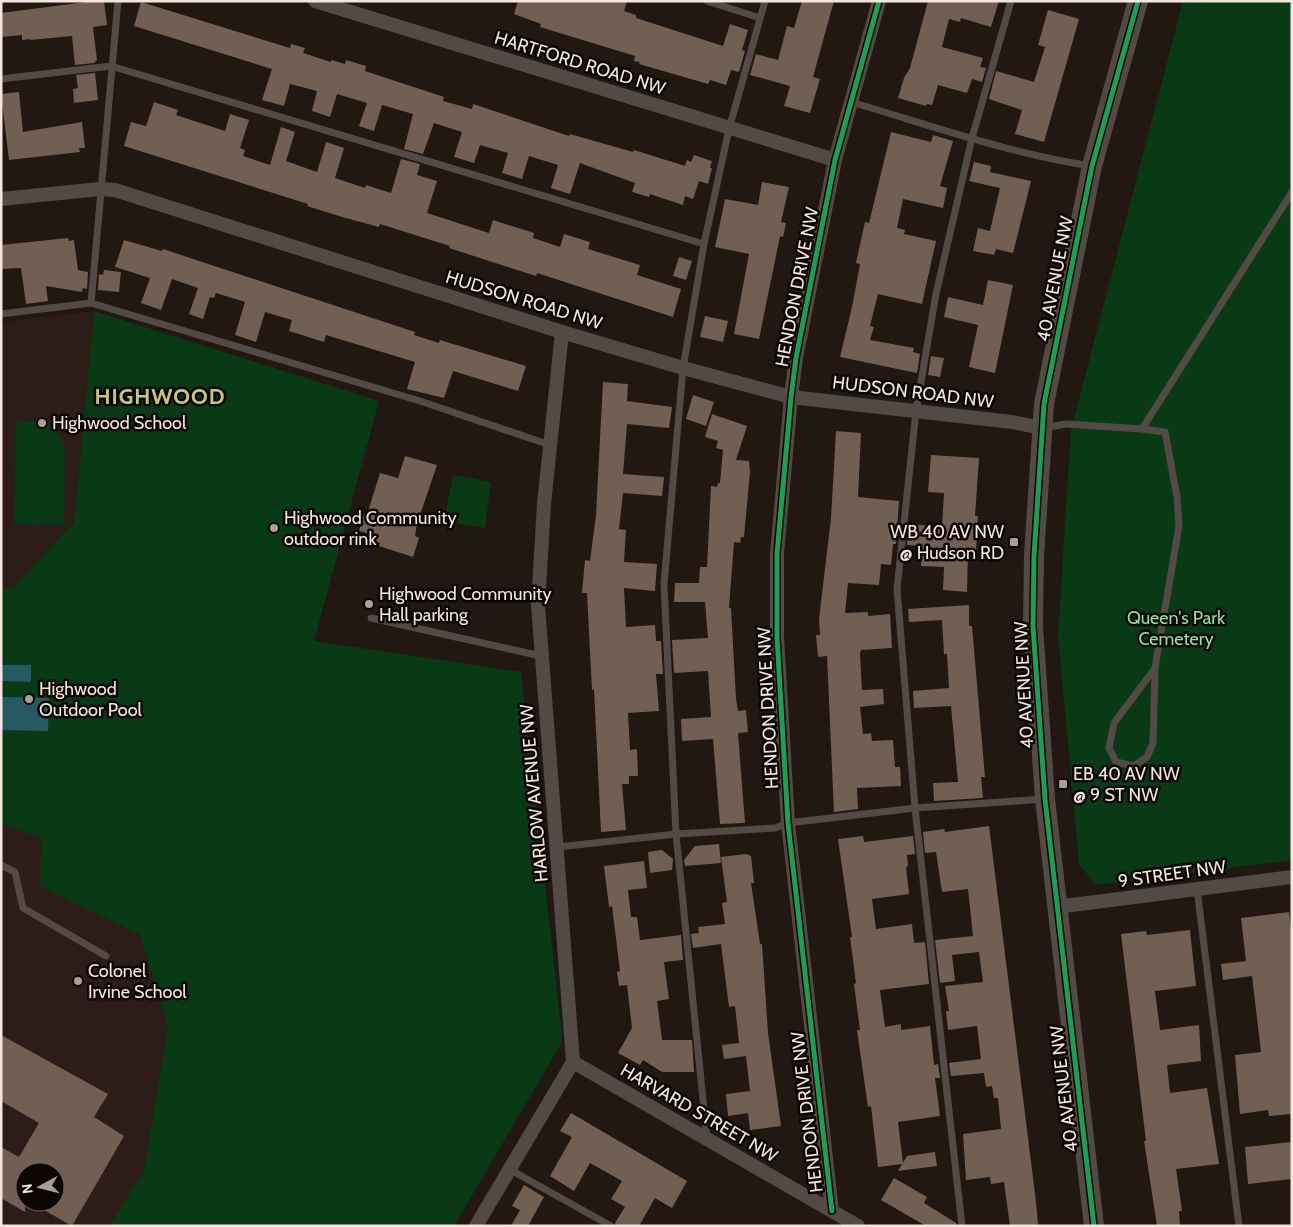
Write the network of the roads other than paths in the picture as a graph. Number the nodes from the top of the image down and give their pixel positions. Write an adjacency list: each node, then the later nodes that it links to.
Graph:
1 (118, 1): 9 (lane)
2 (315, 1): 12 (street, HARTFORD ROAD NW)
3 (707, 1): 8 (lane)
4 (765, 1): 8 (lane)
5 (879, 1): 11 (street, HENDON DRIVE NW)
6 (1011, 1): 13 (lane)
7 (1138, 1): 15 (street, 40 AVENUE NW)
8 (760, 18): 12 (lane)
9 (111, 66): 10 (lane); 16 (lane); 19 (lane)
10 (1, 79)
11 (850, 102): 13 (lane); 14 (street, HENDON DRIVE NW)
12 (729, 129): 14 (street, HARTFORD ROAD NW); 19 (lane)
13 (972, 138): 15 (lane); 25 (lane)
14 (835, 160): 24 (street, HENDON DRIVE NW)
15 (1092, 166): 26 (street, 40 AVENUE NW)
16 (100, 189): 18 (street, HUDSON ROAD NW); 20 (lane); 22 (street, HUDSON ROAD NW)
17 (1292, 192): 27 (lane)
18 (1, 199)
19 (704, 244): 23 (lane)
20 (91, 303): 21 (lane); 28 (lane)
21 (1, 314)
22 (562, 332): 23 (street, HUDSON ROAD NW); 28 (street, HARLOW AVENUE NW)
23 (683, 368): 24 (street, HUDSON ROAD NW); 35 (lane)
24 (791, 397): 25 (street, HUDSON ROAD NW); 34 (street, HENDON DRIVE NW)
25 (916, 411): 26 (street, HUDSON ROAD NW); 33 (lane)
26 (1042, 428): 27 (lane); 32 (street, 40 AVENUE NW)
27 (1142, 429): 31 (lane)
28 (550, 445): 30 (street, HARLOW AVENUE NW)
29 (371, 618): 30 (lane)
30 (541, 656): 36 (street, HARLOW AVENUE NW)
31 (1155, 668): 31 (lane)
32 (1045, 799): 33 (lane); 40 (street, 40 AVENUE NW)
33 (914, 808): 34 (lane); 49 (lane)
34 (788, 823): 35 (lane); 45 (street, HENDON DRIVE NW)
35 (676, 834): 36 (lane); 43 (lane)
36 (558, 846): 42 (street, HARLOW AVENUE NW)
37 (1, 865): 41 (lane)
38 (1292, 877): 39 (street, 9 STREET NW)
39 (1197, 889): 40 (street, 9 STREET NW); 51 (lane)
40 (1056, 907): 50 (street, 40 AVENUE NW)
41 (106, 956)
42 (573, 1062): 43 (street, HARVARD STREET NW); 44 (street)
43 (707, 1139): 45 (street, HARVARD STREET NW)
44 (509, 1169): 46 (street); 47 (lane)
45 (832, 1211): 48 (street, HARVARD STREET NW)
46 (476, 1226)
47 (610, 1226)
48 (858, 1226)
49 (962, 1226)
50 (1094, 1226)
51 (1239, 1226)

